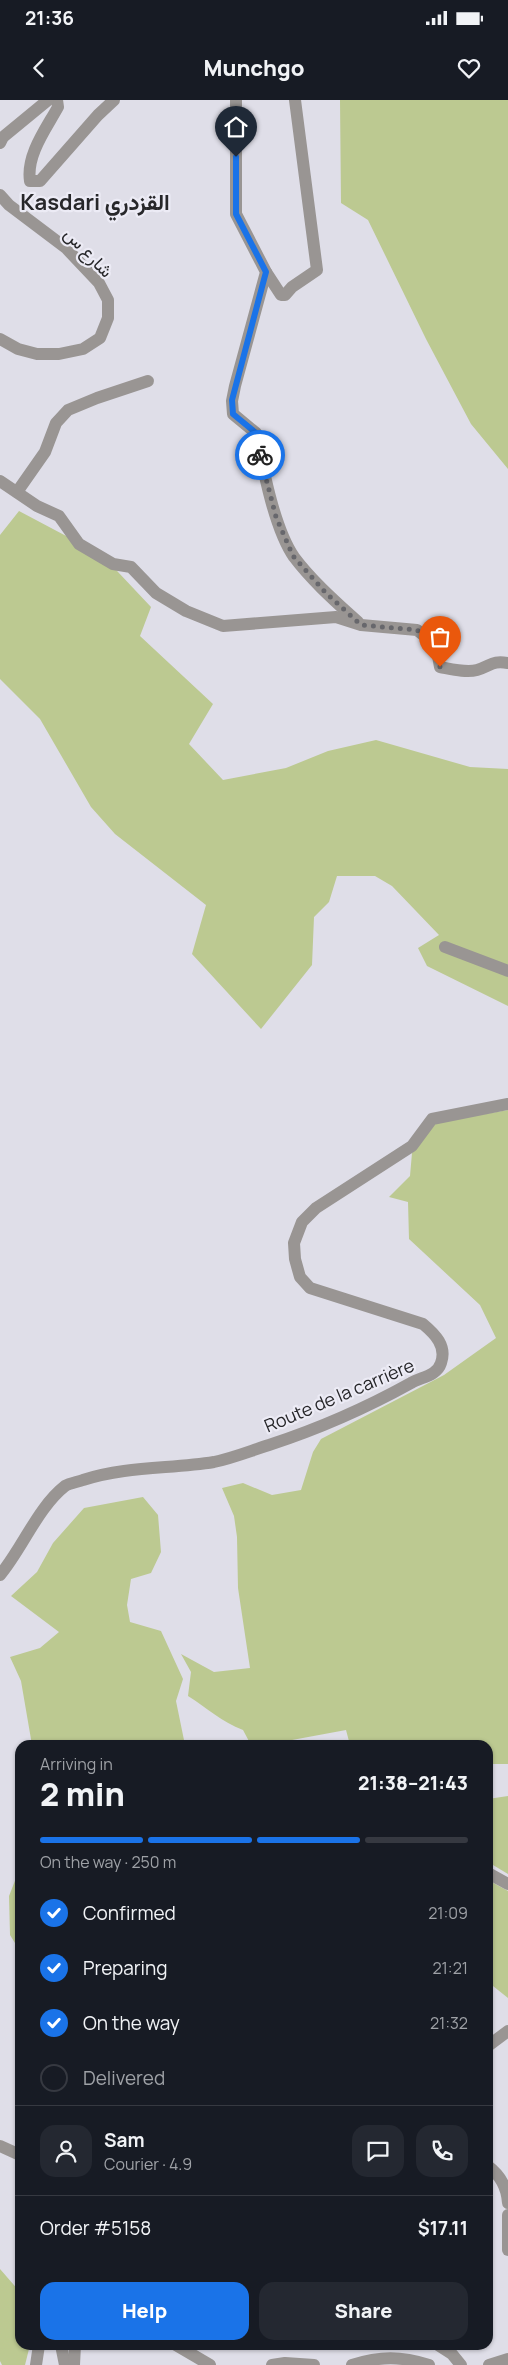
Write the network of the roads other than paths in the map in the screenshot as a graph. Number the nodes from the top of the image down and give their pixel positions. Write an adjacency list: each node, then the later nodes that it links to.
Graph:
1 (48, 100): 6 (street)
2 (57, 100): 5 (street)
3 (236, 100): 8 (street)
4 (295, 100): 8 (street)
5 (110, 103)
6 (0, 142)
7 (0, 195): 9 (street, شارع ﺱ)
8 (266, 272): 13 (street)
9 (0, 339)
10 (148, 381): 12 (street)
11 (0, 481): 12 (street)
12 (17, 492): 13 (street)
13 (361, 625): 14 (street)
14 (508, 663)
15 (445, 947): 16 (street)
16 (508, 971)
17 (508, 1104): 18 (street, Route de la carrière)
18 (0, 1575)
19 (493, 1876): 20 (street)
20 (508, 1884)
21 (508, 2031): 22 (street)
22 (493, 2042)
23 (0, 2146): 24 (street)
24 (15, 2153)
25 (493, 2170): 26 (street)
26 (508, 2203)
27 (508, 2215): 28 (street)
28 (508, 2250)
29 (38, 2350): 35 (street)
30 (62, 2350): 36 (street)
31 (75, 2350): 37 (street)
32 (184, 2350): 38 (street)
33 (446, 2350): 43 (street)
34 (508, 2359): 44 (street)
35 (36, 2365)
36 (65, 2365)
37 (74, 2365)
38 (210, 2365)
39 (272, 2365): 40 (street)
40 (314, 2365)
41 (352, 2365): 42 (street)
42 (429, 2365)
43 (461, 2365)
44 (489, 2365)

